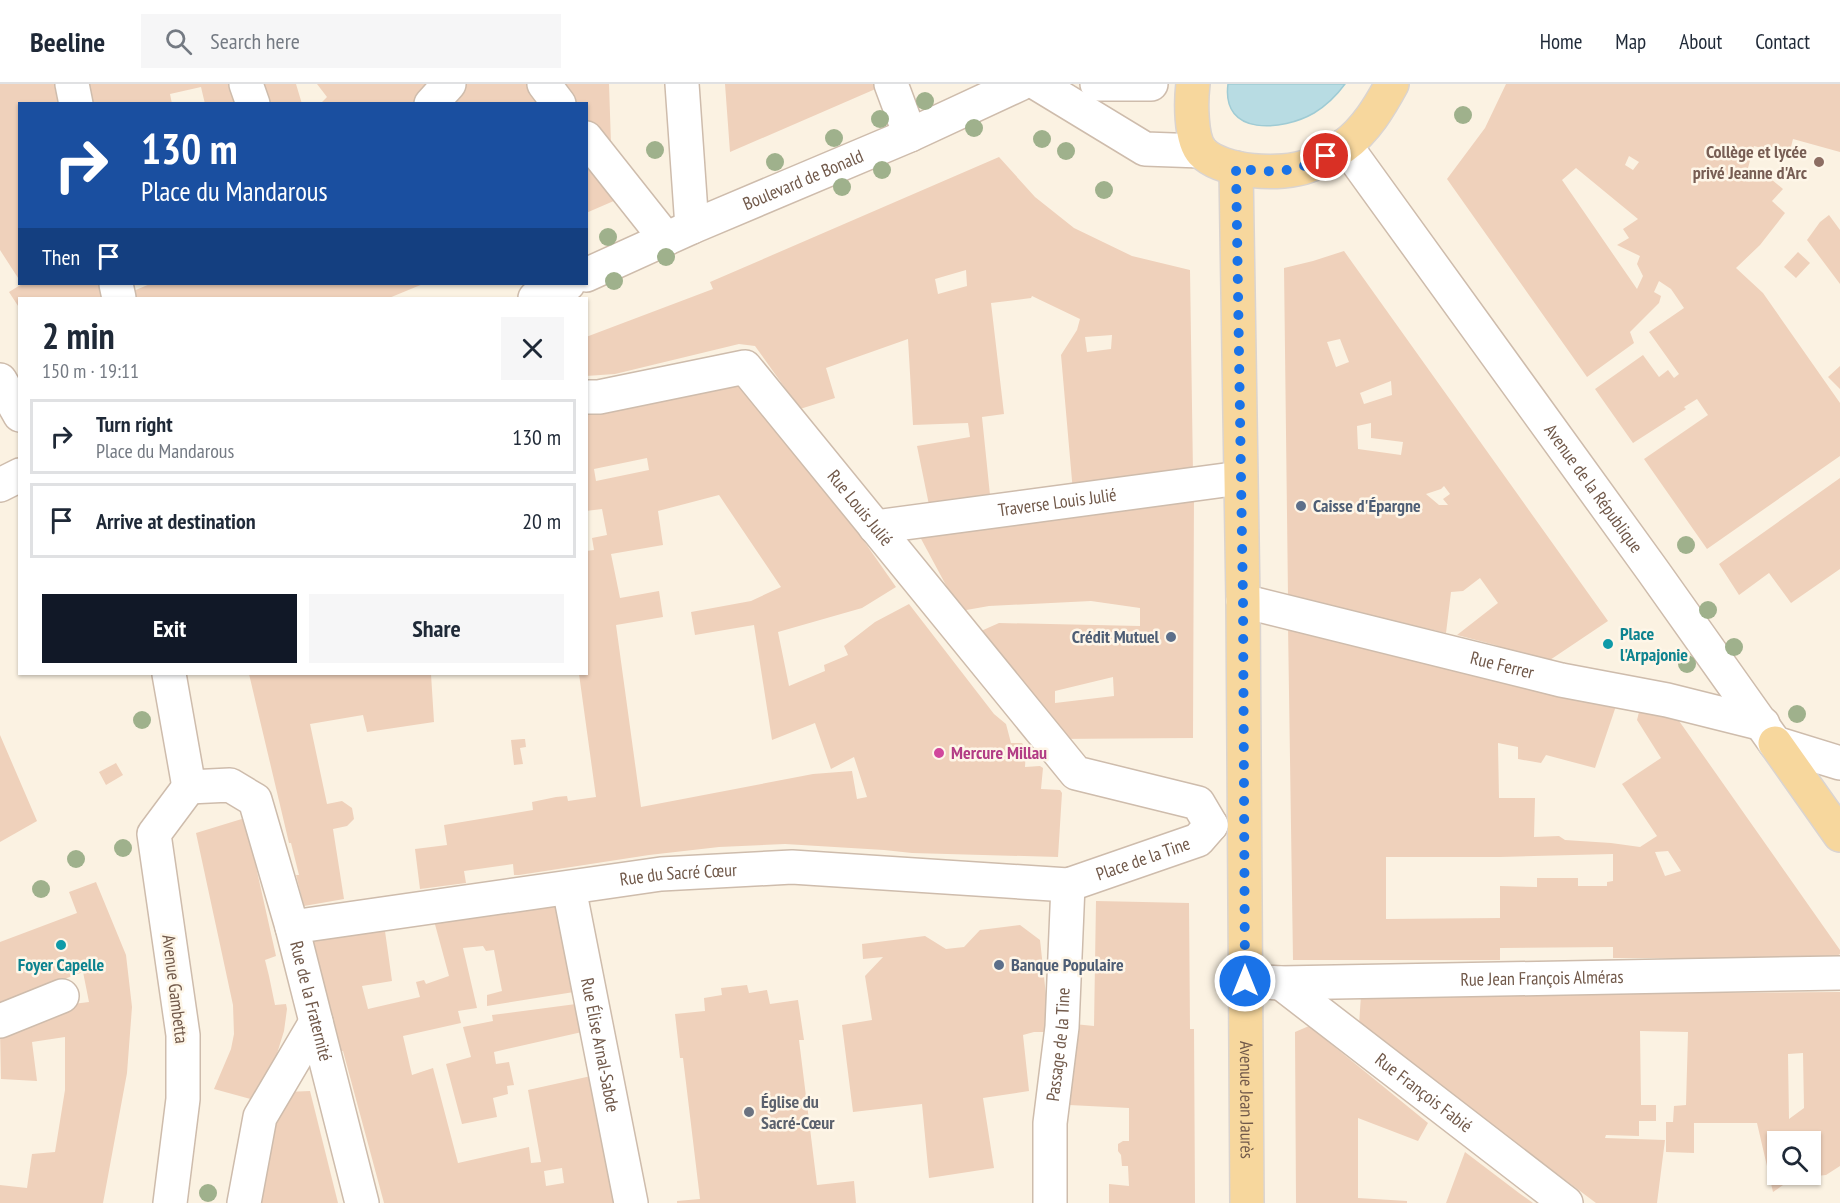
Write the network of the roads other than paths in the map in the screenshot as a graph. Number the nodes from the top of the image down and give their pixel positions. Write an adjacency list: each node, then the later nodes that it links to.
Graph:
1 (72, 84): 14 (street)
2 (246, 84): 15 (street)
3 (450, 84): 16 (street)
4 (544, 84): 17 (street)
5 (682, 84): 23 (street)
6 (891, 84): 18 (street)
7 (1020, 84): 13 (street, Boulevard de Bonald)
8 (1038, 84): 21 (street)
9 (1097, 84): 10 (street)
10 (1151, 84)
11 (1193, 84): 21 (main road)
12 (1392, 84): 20 (main road)
13 (985, 92): 18 (street, Boulevard de Bonald)
14 (76, 102)
15 (252, 102)
16 (433, 102)
17 (558, 102)
18 (910, 135): 23 (street, Boulevard de Bonald)
19 (588, 140): 23 (street)
20 (1345, 145): 22 (main road); 36 (street, Avenue de la République)
21 (1201, 151): 22 (main road)
22 (1236, 168): 31 (main road, Avenue Jean Jaurès)
23 (679, 233): 24 (street, Boulevard de Bonald)
24 (588, 274)
25 (566, 285): 26 (street)
26 (537, 297)
27 (0, 380): 29 (street)
28 (588, 397): 33 (street, Rue Louis Julié)
29 (18, 412)
30 (18, 476): 32 (street)
31 (1240, 477): 33 (street, Traverse Louis Julié); 34 (main road, Avenue Jean Jaurès)
32 (0, 484)
33 (875, 527): 38 (street, Rue Louis Julié)
34 (1243, 601): 36 (street, Rue Ferrer); 41 (main road, Avenue Jean Jaurès)
35 (170, 675): 39 (street)
36 (1769, 733): 37 (street, Rue Ferrer); 42 (main road, Avenue de la République)
37 (1840, 763)
38 (1076, 773): 40 (street, Place de la Tine)
39 (189, 787): 45 (street, Rue de la Fraternité); 52 (street, Avenue Gambetta)
40 (1211, 825): 41 (street, Place de la Tine); 43 (street, Place de la Tine)
41 (1244, 827): 47 (main road, Avenue Jean Jaurès)
42 (1840, 836)
43 (1068, 885): 44 (street, Rue du Sacré Cœur); 56 (street, Passage de la Tine)
44 (569, 888): 45 (street, Rue du Sacré Cœur); 55 (street, Rue Élise Arnal-Sabde)
45 (292, 927): 51 (street, Rue de la Fraternité)
46 (1840, 973): 48 (street, Rue Jean François Alméras)
47 (1245, 981): 48 (street, Rue Jean François Alméras); 57 (main road, Avenue Jean Jaurès)
48 (1281, 983): 58 (street, Rue François Fabié)
49 (62, 996): 50 (street)
50 (0, 1021)
51 (316, 1022): 53 (street); 54 (street, Rue de la Fraternité)
52 (170, 1203)
53 (244, 1203)
54 (362, 1203)
55 (631, 1203)
56 (1050, 1203)
57 (1247, 1203)
58 (1566, 1203)

